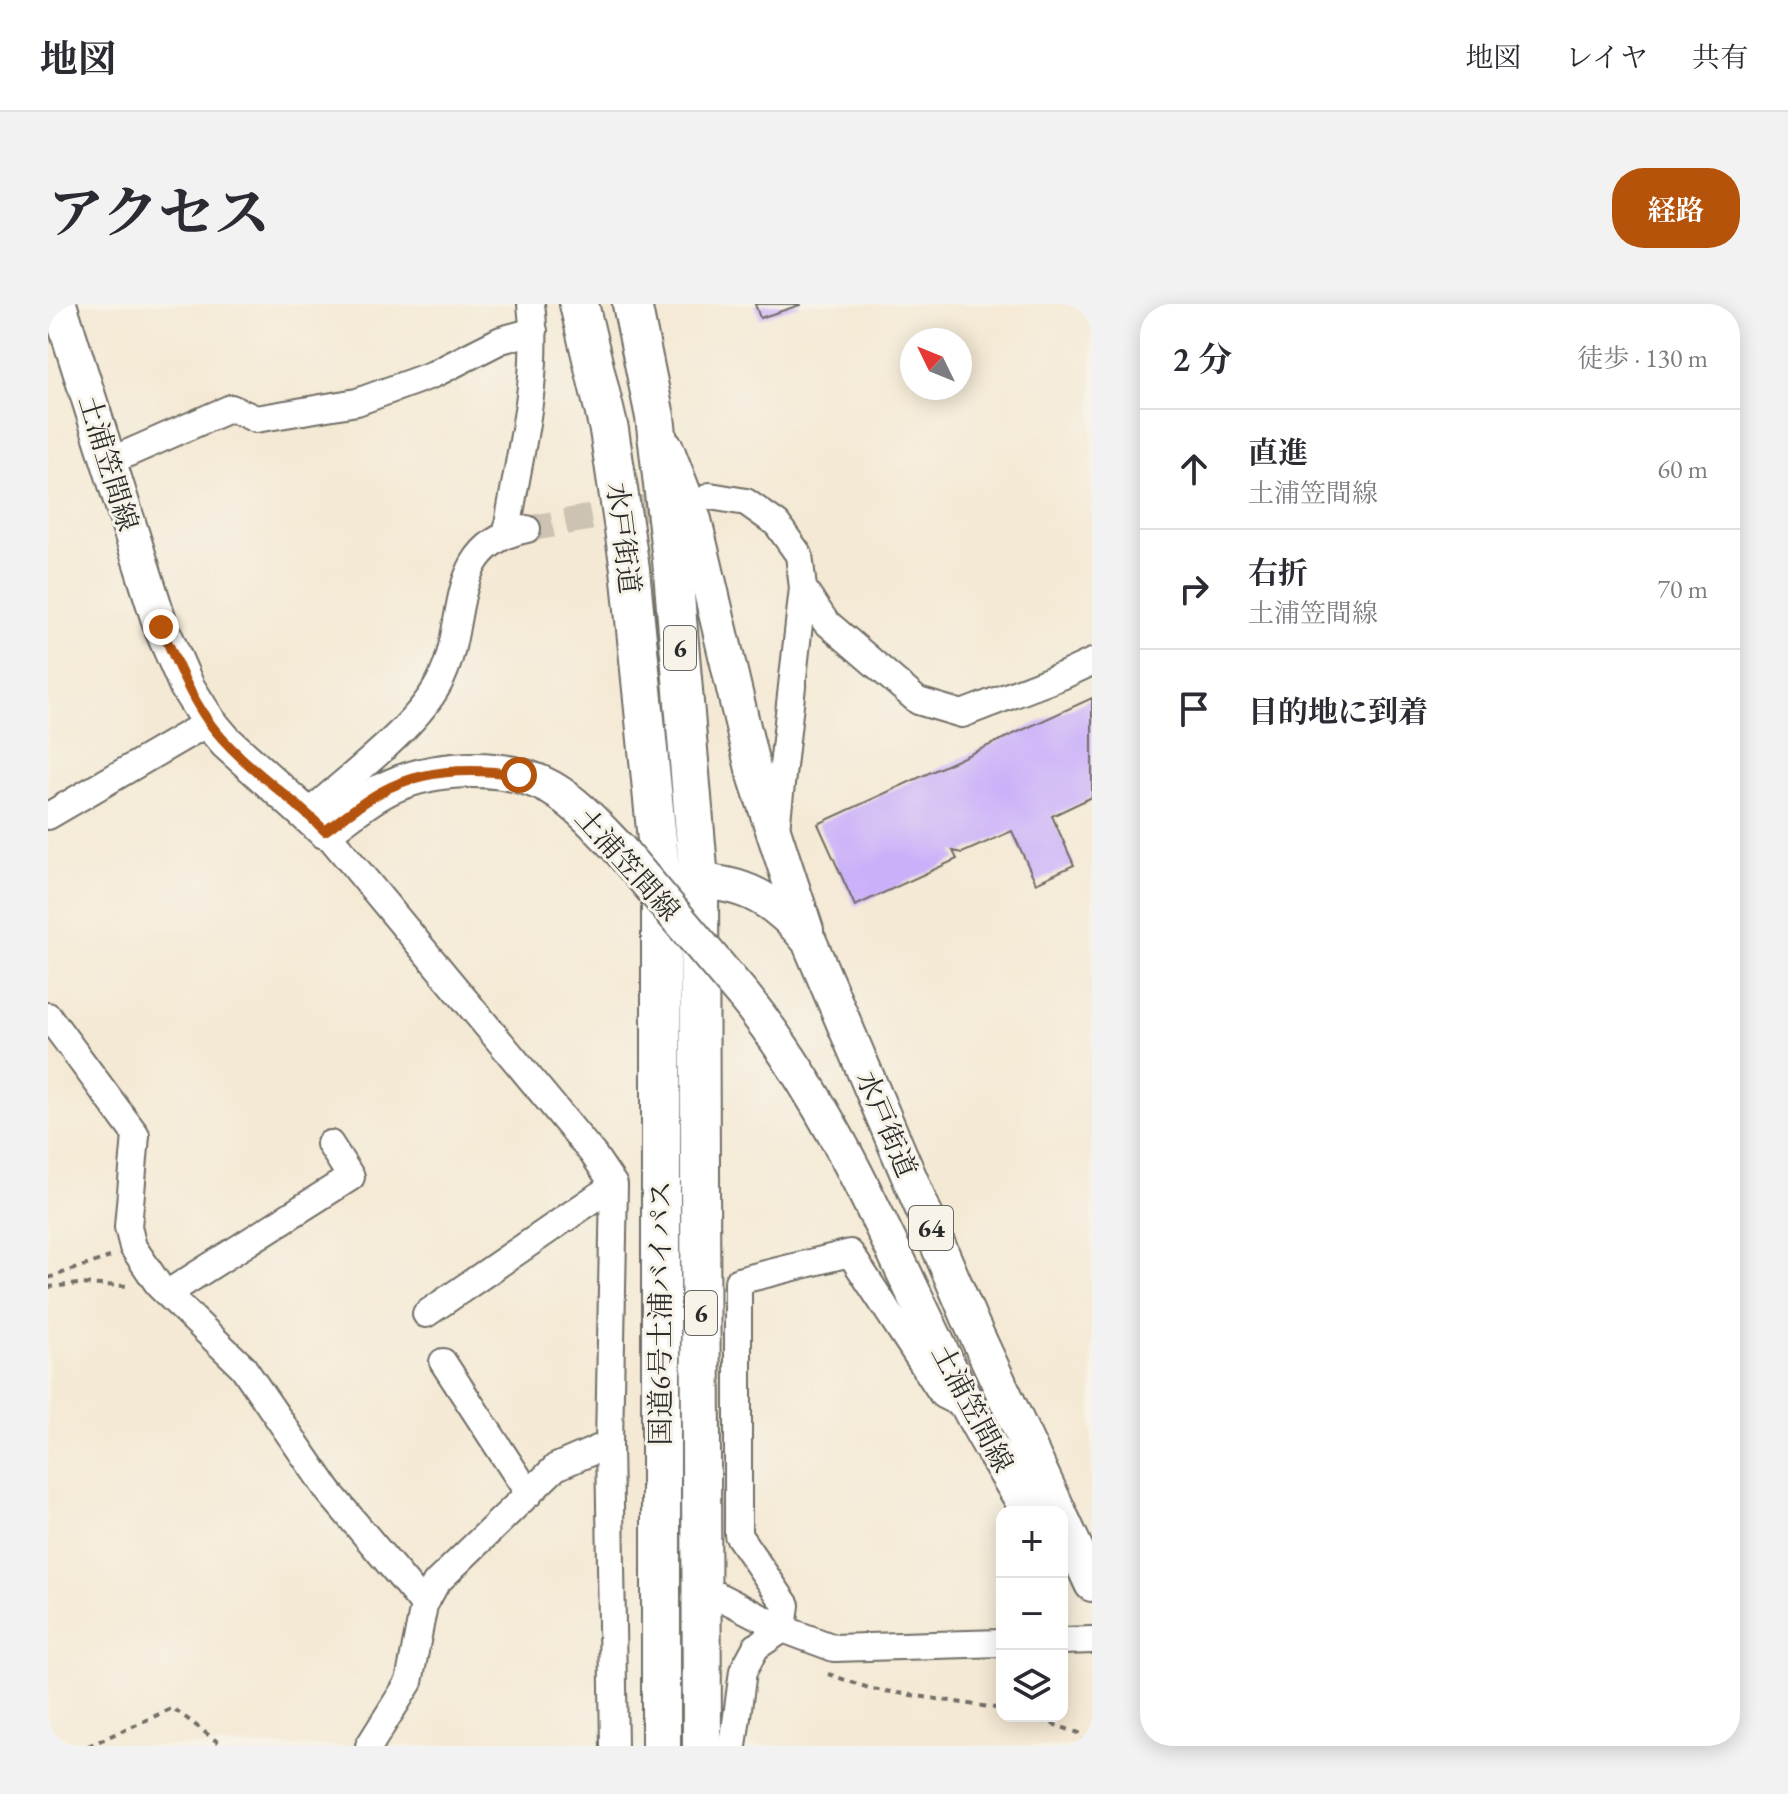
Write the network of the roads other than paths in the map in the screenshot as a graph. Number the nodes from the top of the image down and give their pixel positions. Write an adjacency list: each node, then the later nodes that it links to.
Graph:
1 (59, 304): 7 (main road, 土浦笠間線)
2 (531, 304): 5 (street)
3 (579, 304): 15 (highway, 水戸街道 / 6)
4 (632, 304): 6 (highway, 水戸街道 / 6)
5 (534, 331): 7 (street); 13 (street)
6 (655, 417): 14 (main road); 16 (highway, 水戸街道 / 6)
7 (108, 462): 11 (main road, 土浦笠間線)
8 (710, 496): 9 (street)
9 (803, 588): 10 (street); 14 (street)
10 (1092, 662)
11 (209, 722): 12 (street); 13 (main road, 土浦笠間線)
12 (48, 816)
13 (316, 822): 20 (street); 24 (main road, 土浦笠間線 / 64, bridge)
14 (775, 839): 17 (main road)
15 (661, 880): 16 (main road, 水戸街道 / 64); 39 (highway, 国道6号土浦バイパス / 6)
16 (699, 880): 17 (main road, 水戸街道 / 64); 31 (highway, 国道6号土浦バイパス / 6)
17 (809, 941): 28 (main road, 水戸街道 / 64)
18 (48, 1016): 21 (street)
19 (330, 1144): 21 (street)
20 (614, 1185): 22 (street); 25 (street)
21 (168, 1293): 32 (street)
22 (426, 1314)
23 (443, 1362): 26 (street)
24 (969, 1408): 27 (main road, 土浦笠間線 / 64); 33 (street)
25 (609, 1444): 26 (street); 38 (street)
26 (529, 1494): 32 (street)
27 (1026, 1506)
28 (1056, 1506)
29 (1068, 1536): 30 (main road)
30 (1081, 1572)
31 (701, 1587): 33 (street); 40 (highway, 国道6号土浦バイパス / 6)
32 (424, 1605): 37 (street)
33 (783, 1629): 36 (street); 41 (street)
34 (1092, 1640): 35 (street)
35 (1068, 1641)
36 (996, 1643)
37 (369, 1746)
38 (614, 1746)
39 (661, 1746)
40 (702, 1746)
41 (733, 1746)

